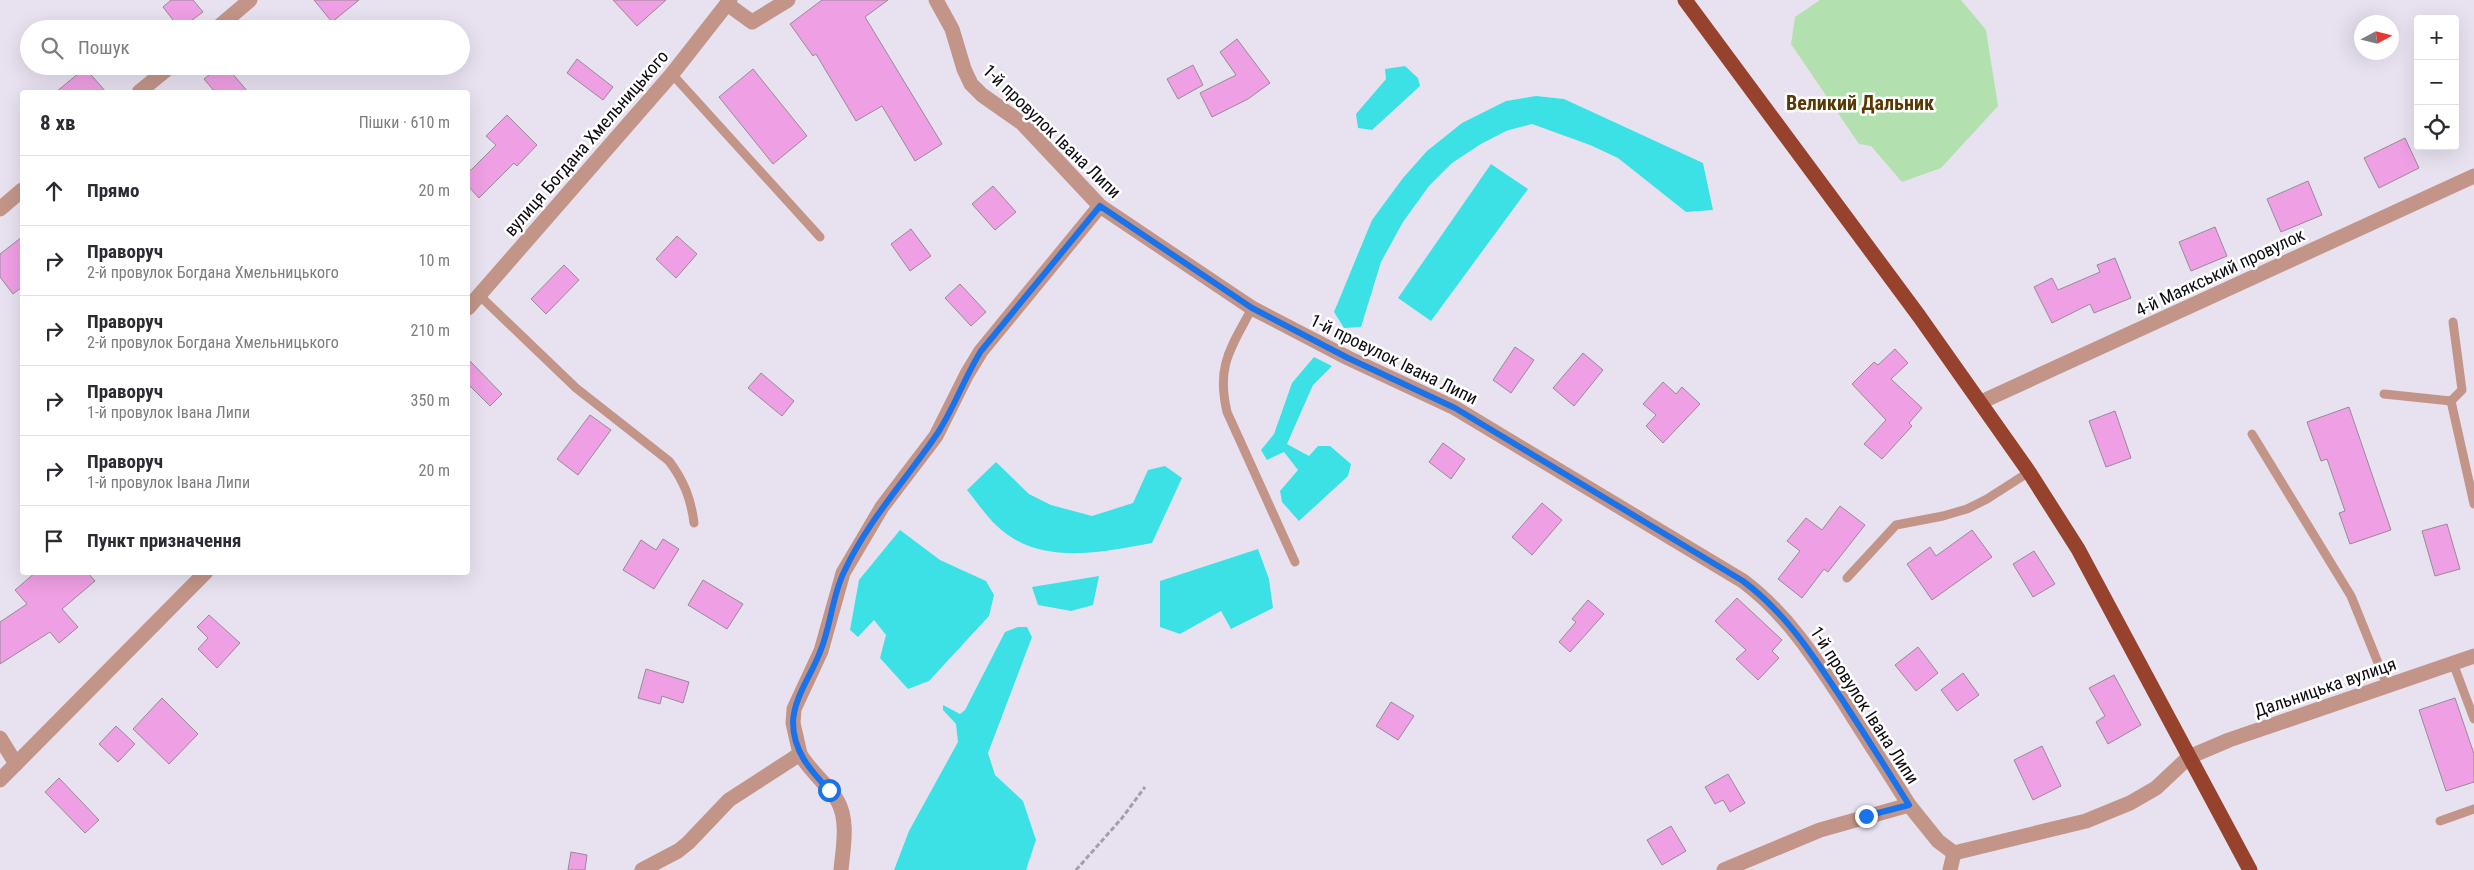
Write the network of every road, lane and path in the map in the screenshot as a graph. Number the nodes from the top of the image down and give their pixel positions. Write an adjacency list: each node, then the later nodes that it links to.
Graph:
1 (250, 0): 6 (street)
2 (788, 0): 5 (street)
3 (936, 0): 12 (street, 1-й провулок Івана Липи)
4 (1685, 0): 21 (highway)
5 (728, 2): 7 (street, вулиця Богдана Хмельницького)
6 (227, 20)
7 (672, 74): 14 (lane); 15 (street, вулиця Богдана Хмельницького)
8 (160, 75): 9 (street)
9 (141, 90)
10 (2474, 176): 21 (street, 4-й Маякський провулок)
11 (20, 192): 13 (street)
12 (1100, 206): 17 (street, 1-й провулок Івана Липи); 35 (street)
13 (0, 209)
14 (820, 237)
15 (479, 295): 16 (street, вулиця Богдана Хмельницького); 26 (lane)
16 (470, 306)
17 (1252, 308): 27 (lane); 40 (street, 1-й провулок Івана Липи)
18 (2453, 322): 20 (lane)
19 (2384, 394): 20 (lane)
20 (2451, 401): 24 (lane)
21 (1981, 402): 23 (highway)
22 (2252, 434): 32 (lane)
23 (2029, 472): 29 (lane); 36 (highway)
24 (2472, 491): 25 (lane)
25 (2474, 504)
26 (694, 523)
27 (1295, 562)
28 (203, 575): 37 (street)
29 (1847, 578)
30 (2474, 656): 31 (street, Дальницька вулиця)
31 (2453, 663): 32 (street, Дальницька вулиця); 33 (lane)
32 (2387, 685): 36 (street, Дальницька вулиця)
33 (2474, 719)
34 (0, 738): 37 (street)
35 (800, 754): 44 (street); 45 (street)
36 (2189, 757): 43 (street); 49 (highway)
37 (16, 764): 38 (street)
38 (0, 780)
39 (1145, 787): 46 (path)
40 (1909, 805): 43 (street, 1-й провулок Івана Липи); 47 (street, 1-й провулок Івана Липи)
41 (2474, 809): 42 (lane)
42 (2440, 821)
43 (1954, 853): 48 (street)
44 (642, 870)
45 (841, 870)
46 (1076, 870)
47 (1724, 870)
48 (1950, 870)
49 (2250, 870)

